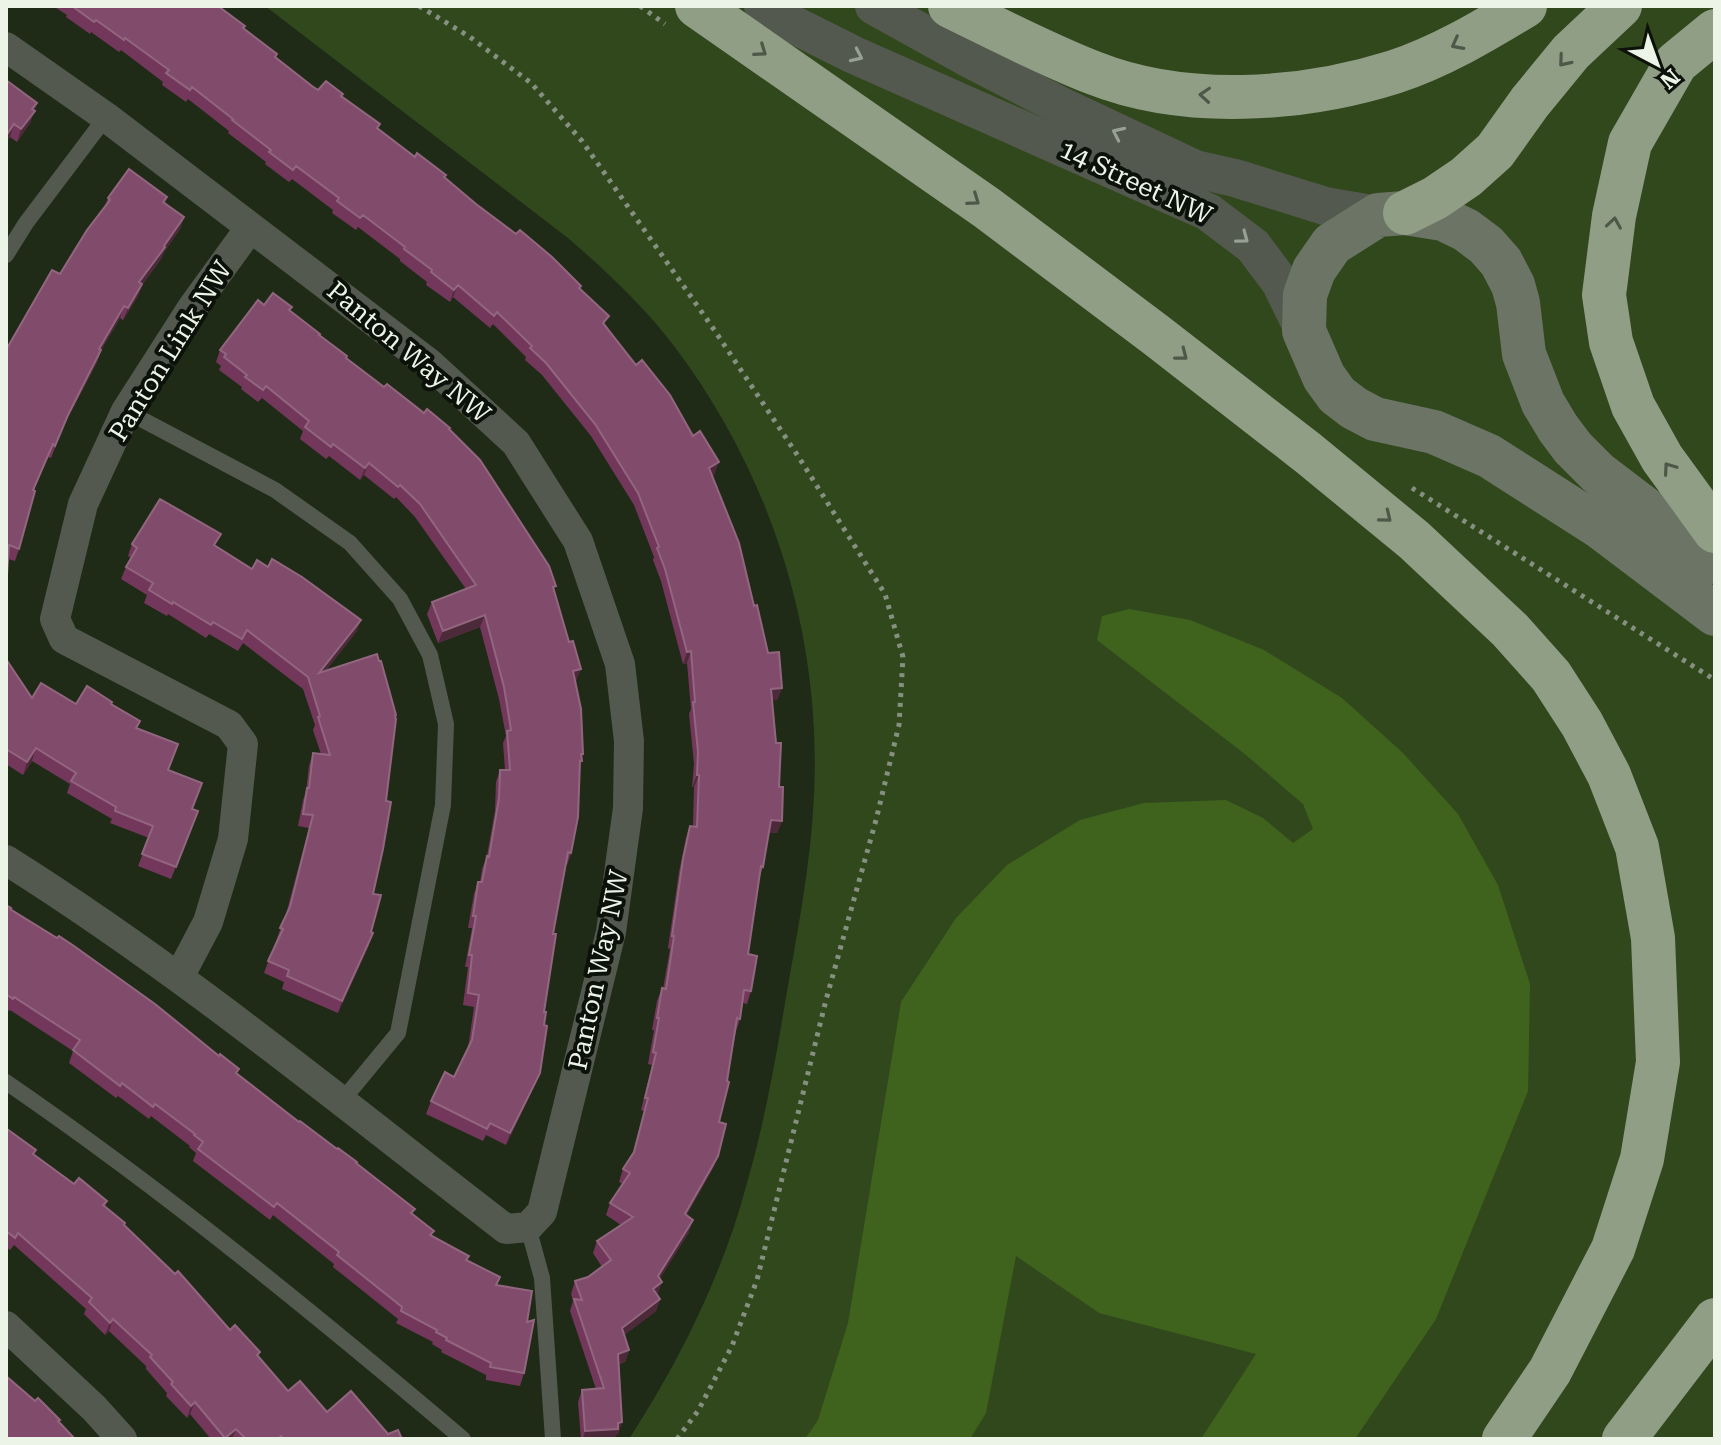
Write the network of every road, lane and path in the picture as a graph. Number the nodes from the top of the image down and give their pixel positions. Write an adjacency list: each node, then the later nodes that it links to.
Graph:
1 (419, 6): 31 (path)
2 (697, 6): 32 (highway, one-way to 32)
3 (763, 6): 14 (street, 14 Street NW, one-way to 14)
4 (874, 6): 11 (street, 14 Street NW, one-way to 4)
5 (950, 6): 6 (highway, one-way to 5)
6 (1525, 6)
7 (1620, 6): 11 (highway, one-way to 11)
8 (1715, 31): 16 (highway, one-way to 8)
9 (6, 47): 10 (street, Panton Way NW)
10 (106, 117): 12 (street, Panton Way NW); 13 (lane)
11 (1392, 214): 14 (main road); 17 (main road, 14 Street NW)
12 (250, 228): 15 (street, Panton Link NW); 23 (street, Panton Way NW)
13 (6, 255)
14 (1304, 331): 18 (main road, 14 Street NW)
15 (126, 411): 20 (street, Panton Link NW); 22 (lane)
16 (1715, 531)
17 (1715, 562)
18 (1715, 614)
19 (6, 860): 20 (street)
20 (179, 977): 22 (street)
21 (6, 1082): 29 (lane)
22 (341, 1102): 23 (street)
23 (528, 1227): 30 (lane)
24 (1715, 1302): 27 (highway)
25 (1715, 1320): 27 (highway)
26 (6, 1326): 28 (street)
27 (1664, 1388): 33 (highway)
28 (122, 1439)
29 (463, 1439)
30 (553, 1439)
31 (677, 1439)
32 (1504, 1439)
33 (1624, 1439)

